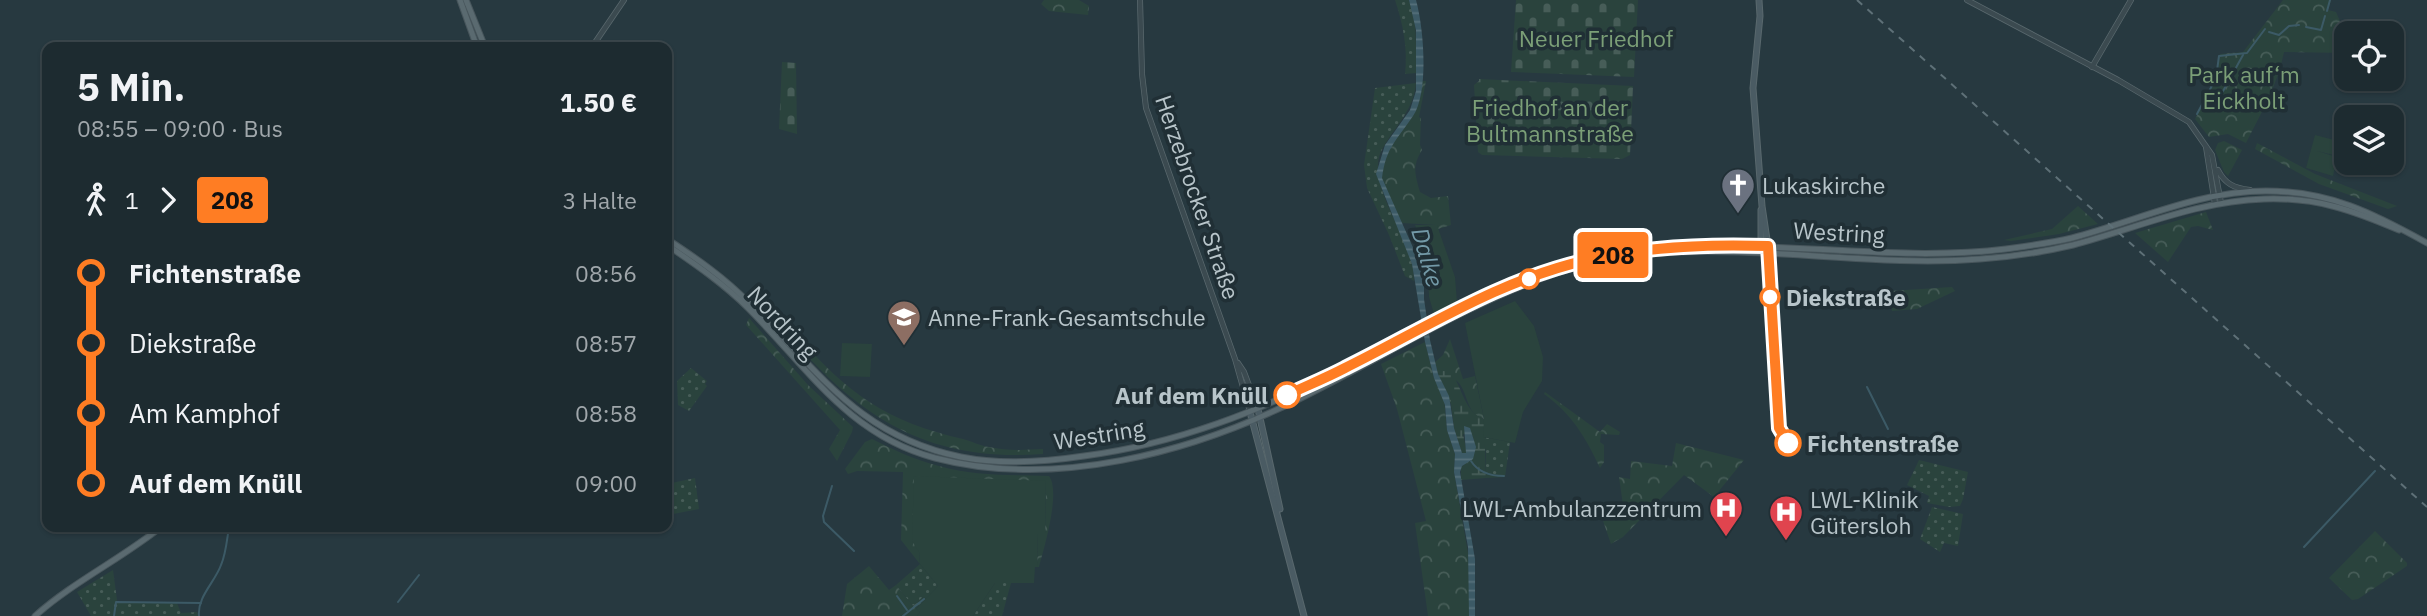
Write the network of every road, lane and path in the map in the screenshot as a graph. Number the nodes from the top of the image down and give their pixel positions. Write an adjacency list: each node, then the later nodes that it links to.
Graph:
1 (460, 0): 8 (main road)
2 (466, 0): 9 (main road)
3 (624, 0): 10 (street)
4 (1140, 0): 24 (street, Herzebrocker Straße)
5 (1759, 0): 19 (main road)
6 (1967, 0): 11 (street)
7 (2131, 0): 11 (street)
8 (475, 42)
9 (483, 42)
10 (595, 42)
11 (2092, 67): 12 (street)
12 (2206, 146): 13 (street); 15 (street)
13 (2216, 166): 14 (street); 15 (street)
14 (2264, 191): 15 (main road, Westring); 17 (main road, Westring)
15 (2217, 195): 16 (street); 19 (main road, Westring)
16 (2218, 203): 17 (main road, Westring); 21 (main road, Westring)
17 (2424, 242)
18 (672, 243): 28 (main road, Nordring)
19 (1765, 245): 21 (main road); 22 (main road, Westring)
20 (672, 249): 30 (main road, Nordring)
21 (1765, 253): 22 (main road, Westring)
22 (1429, 327): 23 (main road, Westring)
23 (1422, 330): 25 (main road, Westring); 27 (main road, Westring)
24 (1235, 359): 25 (street, Herzebrocker Straße); 26 (street, Herzebrocker Straße)
25 (1258, 409): 26 (main road, Westring); 27 (main road, Herzebrocker Straße)
26 (1250, 412): 28 (main road, Westring); 29 (main road, Herzebrocker Straße)
27 (1260, 417): 29 (main road, Westring); 31 (main road, Herzebrocker Straße)
28 (869, 419)
29 (1252, 421): 30 (main road, Westring); 31 (main road, Herzebrocker Straße)
30 (869, 429)
31 (1283, 530): 34 (main road, Herzebrocker Straße)
32 (155, 532): 33 (main road)
33 (35, 616)
34 (1304, 616)

